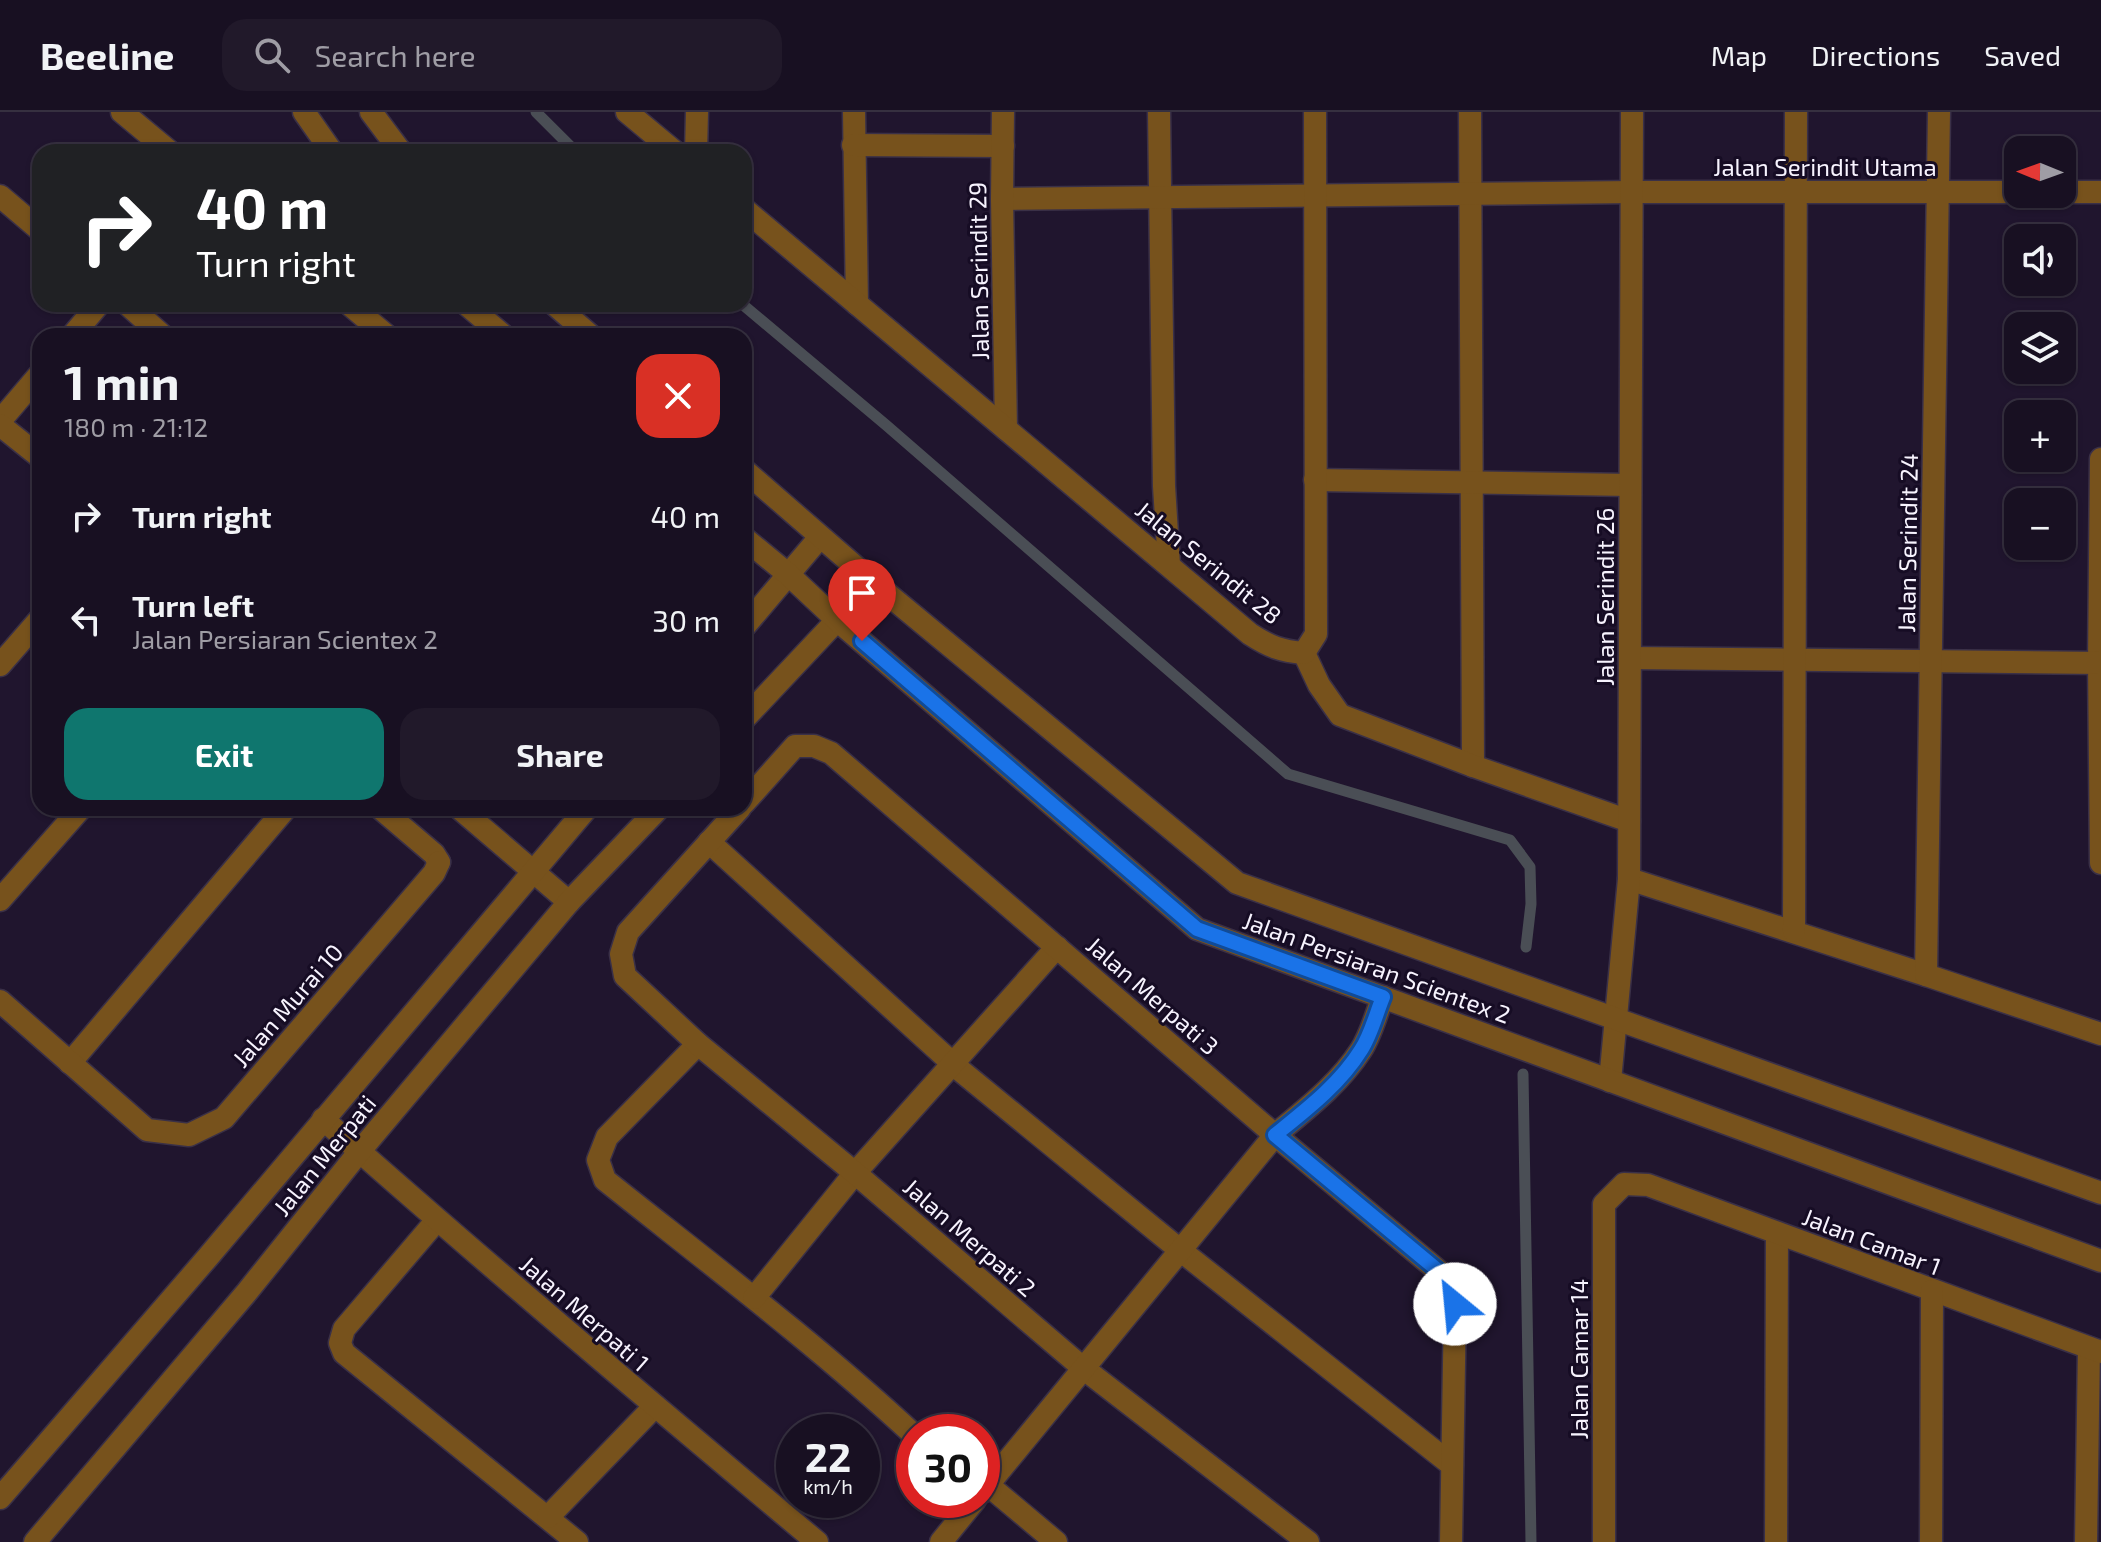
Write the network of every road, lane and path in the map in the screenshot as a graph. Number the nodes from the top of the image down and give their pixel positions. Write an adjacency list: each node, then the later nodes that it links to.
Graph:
1 (122, 112): 14 (street)
2 (304, 112): 15 (street)
3 (371, 112): 16 (street)
4 (627, 112): 17 (street)
5 (697, 112): 18 (street)
6 (854, 112): 19 (street)
7 (1003, 112): 20 (street, Jalan Serindit 29)
8 (1159, 112): 30 (street)
9 (1315, 112): 28 (street, Jalan Serindit 28)
10 (1470, 112): 27 (street)
11 (1632, 112): 21 (street, Jalan Serindit 26)
12 (1796, 112): 22 (street)
13 (1939, 112): 23 (street, Jalan Serindit 24)
14 (160, 144)
15 (326, 144)
16 (395, 144)
17 (665, 144)
18 (696, 144)
19 (853, 145): 20 (street); 34 (street)
20 (1003, 146): 31 (street, Jalan Serindit 29)
21 (1632, 192): 22 (street, Jalan Serindit Utama); 27 (street, Jalan Serindit Utama); 53 (street, Jalan Serindit 26)
22 (1796, 192): 23 (street, Jalan Serindit Utama); 64 (street)
23 (1938, 192): 24 (street, Jalan Serindit Utama); 65 (street, Jalan Serindit 24)
24 (2004, 192)
25 (2076, 192): 26 (street)
26 (2101, 192)
27 (1470, 193): 28 (street, Jalan Serindit Utama); 52 (street)
28 (1315, 195): 30 (street, Jalan Serindit Utama); 51 (street, Jalan Serindit 28)
29 (0, 196): 33 (street)
30 (1160, 197): 31 (street, Jalan Serindit Utama); 56 (street)
31 (1002, 199): 47 (street, Jalan Serindit 29)
32 (752, 216): 34 (street, Jalan Serindit 28)
33 (32, 223)
34 (857, 304): 47 (street, Jalan Serindit 28)
35 (92, 312): 40 (street)
36 (136, 312): 41 (street)
37 (358, 312): 42 (street)
38 (476, 312): 43 (street)
39 (563, 312): 44 (street)
40 (79, 328)
41 (154, 328)
42 (378, 328)
43 (494, 328)
44 (582, 328)
45 (32, 384): 46 (street)
46 (0, 423): 48 (street)
47 (1006, 429): 56 (street, Jalan Serindit 28)
48 (32, 450)
49 (2101, 459): 66 (street)
50 (752, 477): 54 (street, Jalan Persiaran Scientex 2)
51 (1315, 480): 52 (street); 62 (street, Jalan Serindit 28)
52 (1471, 482): 53 (street); 69 (street)
53 (1630, 485): 63 (street, Jalan Serindit 26)
54 (820, 537): 57 (street); 58 (street, Jalan Persiaran Scientex 2)
55 (752, 545): 57 (street, Jalan Persiaran Scientex 2)
56 (1169, 565): 62 (street, Jalan Serindit 28)
57 (789, 575): 59 (street); 60 (street, Jalan Persiaran Scientex 2)
58 (873, 582): 60 (street); 90 (street, Jalan Persiaran Scientex 2)
59 (752, 618)
60 (838, 621): 68 (street); 88 (street, Jalan Persiaran Scientex 2)
61 (32, 628): 67 (street)
62 (1304, 653): 69 (street)
63 (1630, 658): 64 (street); 78 (street, Jalan Serindit 26)
64 (1795, 659): 65 (street); 85 (street)
65 (1931, 661): 66 (street); 87 (street, Jalan Serindit 24)
66 (2100, 663): 80 (street)
67 (0, 665)
68 (752, 711)
69 (1473, 766): 78 (street)
70 (752, 794): 86 (street, Jalan Merpati 3)
71 (74, 816): 83 (street)
72 (279, 816): 93 (street)
73 (389, 816): 93 (street, Jalan Murai 10)
74 (468, 816): 81 (street)
75 (580, 816): 81 (street, Jalan Merpati)
76 (651, 816): 84 (street, Jalan Merpati)
77 (733, 816): 79 (street)
78 (1629, 821): 82 (street, Jalan Serindit 26)
79 (709, 842): 92 (street, Jalan Merpati 2); 94 (street)
80 (2101, 863)
81 (532, 871): 84 (street); 96 (street, Jalan Merpati)
82 (1629, 879): 85 (street); 90 (street, Jalan Serindit 26)
83 (0, 900)
84 (569, 902): 98 (street, Jalan Merpati)
85 (1794, 931): 87 (street)
86 (1057, 947): 94 (street); 97 (street, Jalan Merpati 3)
87 (1926, 975): 91 (street)
88 (1383, 997): 95 (street, Jalan Persiaran Scientex 2); 97 (street)
89 (0, 1001): 93 (street)
90 (1616, 1019): 95 (street, Jalan Serindit 26); 101 (street, Jalan Persiaran Scientex 2)
91 (2101, 1034)
92 (698, 1044): 99 (street, Jalan Merpati 2); 107 (street)
93 (70, 1063)
94 (953, 1064): 99 (street); 104 (street)
95 (1610, 1081): 105 (street, Jalan Persiaran Scientex 2)
96 (323, 1119): 98 (street, Jalan Merpati 1); 114 (street, Jalan Merpati)
97 (1275, 1135): 104 (street); 112 (street, Jalan Merpati 3)
98 (359, 1152): 102 (street, Jalan Merpati 1); 118 (street, Jalan Merpati)
99 (855, 1173): 107 (street); 109 (street, Jalan Merpati 2)
100 (1624, 1184): 103 (street, Jalan Camar 1); 125 (street, Jalan Camar 14)
101 (2101, 1193)
102 (437, 1220): 110 (street, Jalan Merpati 1); 116 (street)
103 (1777, 1233): 106 (street, Jalan Camar 1); 126 (street)
104 (1180, 1250): 109 (street); 112 (street)
105 (2101, 1261)
106 (1932, 1291): 108 (street, Jalan Camar 1); 127 (street)
107 (754, 1298): 111 (street)
108 (2095, 1350): 128 (street)
109 (1083, 1368): 113 (street); 123 (street, Jalan Merpati 2)
110 (655, 1406): 116 (street); 120 (street, Jalan Merpati 1)
111 (896, 1418)
112 (1452, 1465): 124 (street)
113 (1000, 1470)
114 (0, 1498)
115 (1000, 1504): 122 (street)
116 (548, 1517): 119 (street)
117 (961, 1518): 121 (street)
118 (35, 1542)
119 (577, 1542)
120 (817, 1542)
121 (941, 1542)
122 (1056, 1542)
123 (1308, 1542)
124 (1451, 1542)
125 (1604, 1542)
126 (1776, 1542)
127 (1931, 1542)
128 (2086, 1542)

